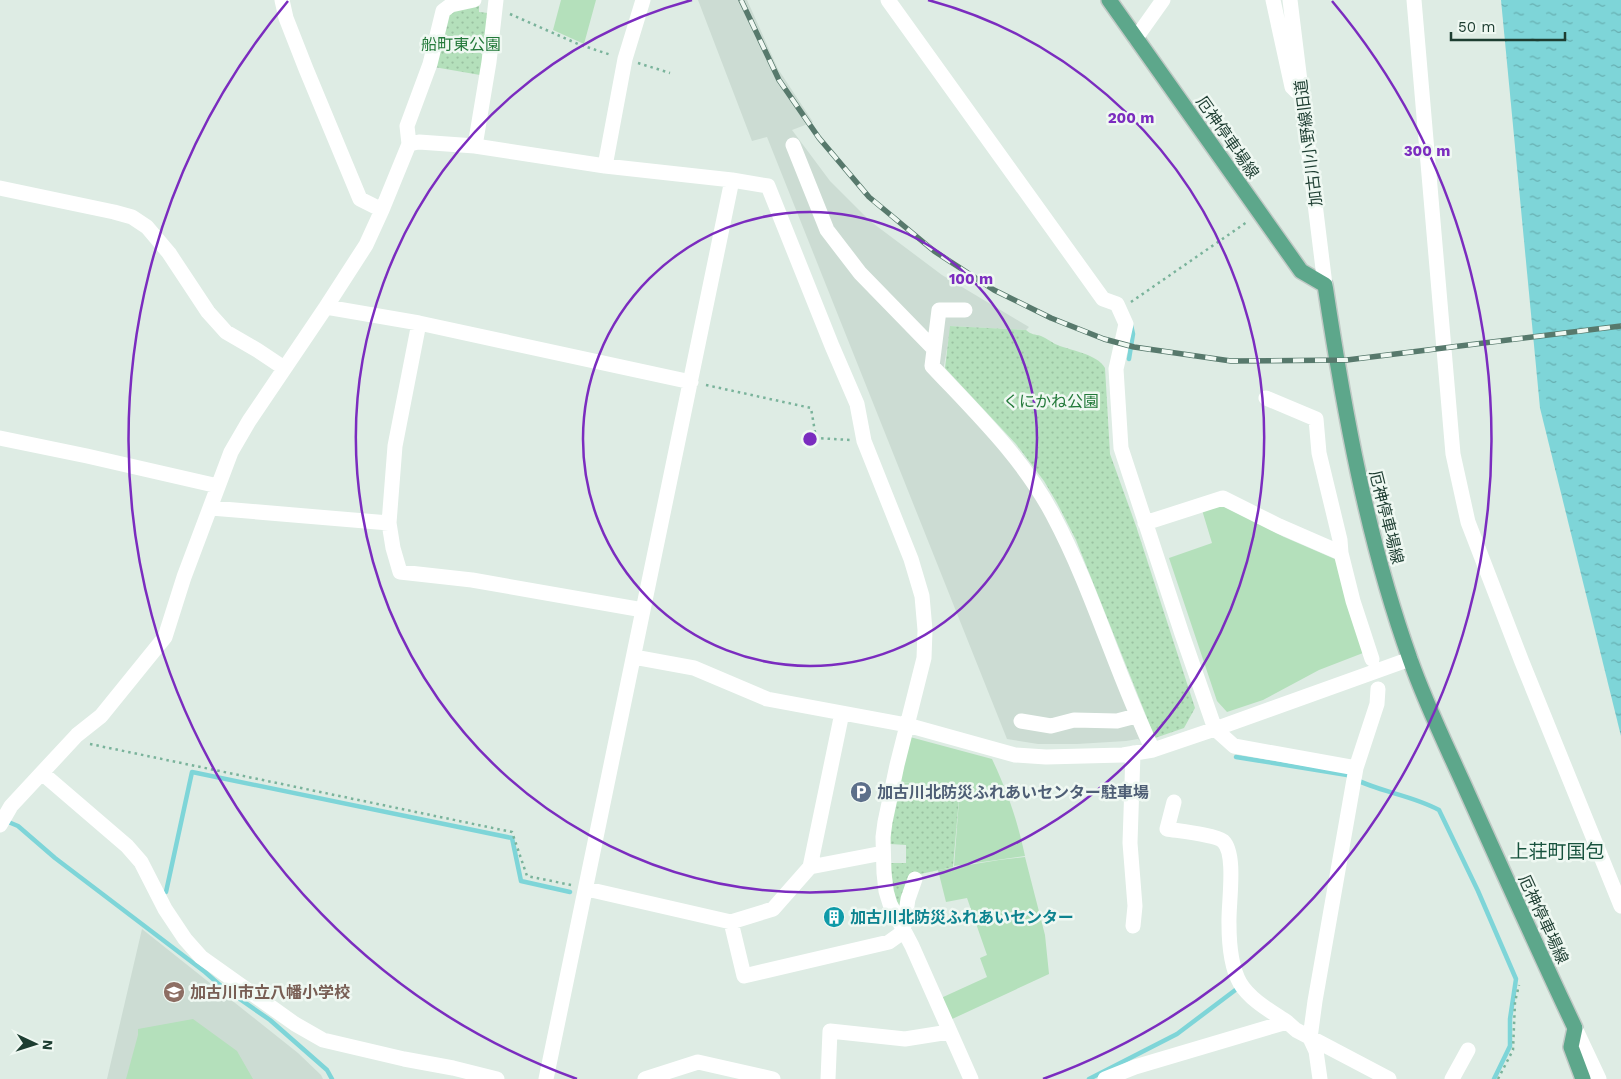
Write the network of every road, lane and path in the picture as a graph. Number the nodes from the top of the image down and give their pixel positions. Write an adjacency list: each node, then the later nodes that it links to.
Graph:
1 (282, 0): 21 (street)
2 (474, 0): 15 (street)
3 (643, 0): 12 (street)
4 (888, 0): 25 (street)
5 (1109, 0): 11 (main road, 厄神停車場線)
6 (1164, 0): 11 (street)
7 (1273, 0): 14 (street)
8 (1290, 0): 14 (street, 加古川小野線旧道)
9 (1414, 0): 61 (street)
10 (496, 4): 12 (path); 17 (street)
11 (1136, 38): 23 (main road, 厄神停車場線)
12 (625, 59): 13 (path); 18 (street)
13 (670, 73)
14 (1302, 97): 23 (street, 加古川小野線旧道)
15 (409, 144): 17 (street); 21 (street)
16 (793, 145): 28 (street)
17 (475, 146): 18 (street)
18 (605, 166): 19 (street)
19 (732, 180): 30 (street); 33 (street)
20 (0, 188): 29 (street)
21 (382, 210): 24 (street)
22 (1247, 222): 25 (path)
23 (1325, 285): 42 (main road, 厄神停車場線)
24 (326, 307): 27 (street); 29 (street)
25 (1120, 309): 37 (street)
26 (965, 310): 28 (street)
27 (419, 323): 30 (street); 36 (street)
28 (934, 349): 45 (street)
29 (284, 368): 34 (street)
30 (691, 382): 33 (path); 39 (street)
31 (1266, 398): 38 (street)
32 (0, 438): 34 (street)
33 (864, 441): 47 (street)
34 (218, 486): 35 (street)
35 (211, 508): 36 (street); 49 (street)
36 (390, 523): 39 (street)
37 (1145, 523): 38 (street); 48 (street)
38 (1341, 553): 41 (street)
39 (643, 610): 40 (street)
40 (634, 657): 44 (street); 60 (street)
41 (1372, 659)
42 (1410, 659): 48 (street); 67 (main road, 厄神停車場線)
43 (1378, 689): 52 (street)
44 (842, 714): 47 (street); 58 (street)
45 (1136, 716): 46 (street); 50 (street)
46 (1021, 720)
47 (907, 726): 51 (street); 57 (street)
48 (1216, 729): 50 (street); 52 (street)
49 (77, 735): 53 (street); 60 (path)
50 (1153, 750): 51 (street)
51 (1133, 753): 63 (street)
52 (1356, 768): 69 (street)
53 (42, 773): 54 (street); 71 (street)
54 (6, 802): 56 (street)
55 (1174, 802): 66 (street)
56 (0, 825)
57 (883, 853): 58 (street); 64 (street)
58 (810, 866): 62 (street)
59 (915, 879): 64 (street)
60 (587, 889): 62 (street); 72 (street)
61 (1621, 906)
62 (731, 922): 64 (street)
63 (1133, 926)
64 (903, 932): 68 (street)
65 (1519, 985): 81 (path)
66 (1287, 1022): 69 (street); 77 (street)
67 (1575, 1028): 82 (main road, 厄神停車場線); 83 (street)
68 (949, 1032): 75 (street); 76 (street)
69 (1310, 1038): 78 (street); 79 (street)
70 (1468, 1050): 80 (street)
71 (497, 1079)
72 (546, 1079)
73 (645, 1079): 74 (street)
74 (773, 1079)
75 (828, 1079)
76 (971, 1079)
77 (1105, 1079)
78 (1320, 1079)
79 (1389, 1079)
80 (1452, 1079)
81 (1498, 1079)
82 (1583, 1079)
83 (1599, 1079)

